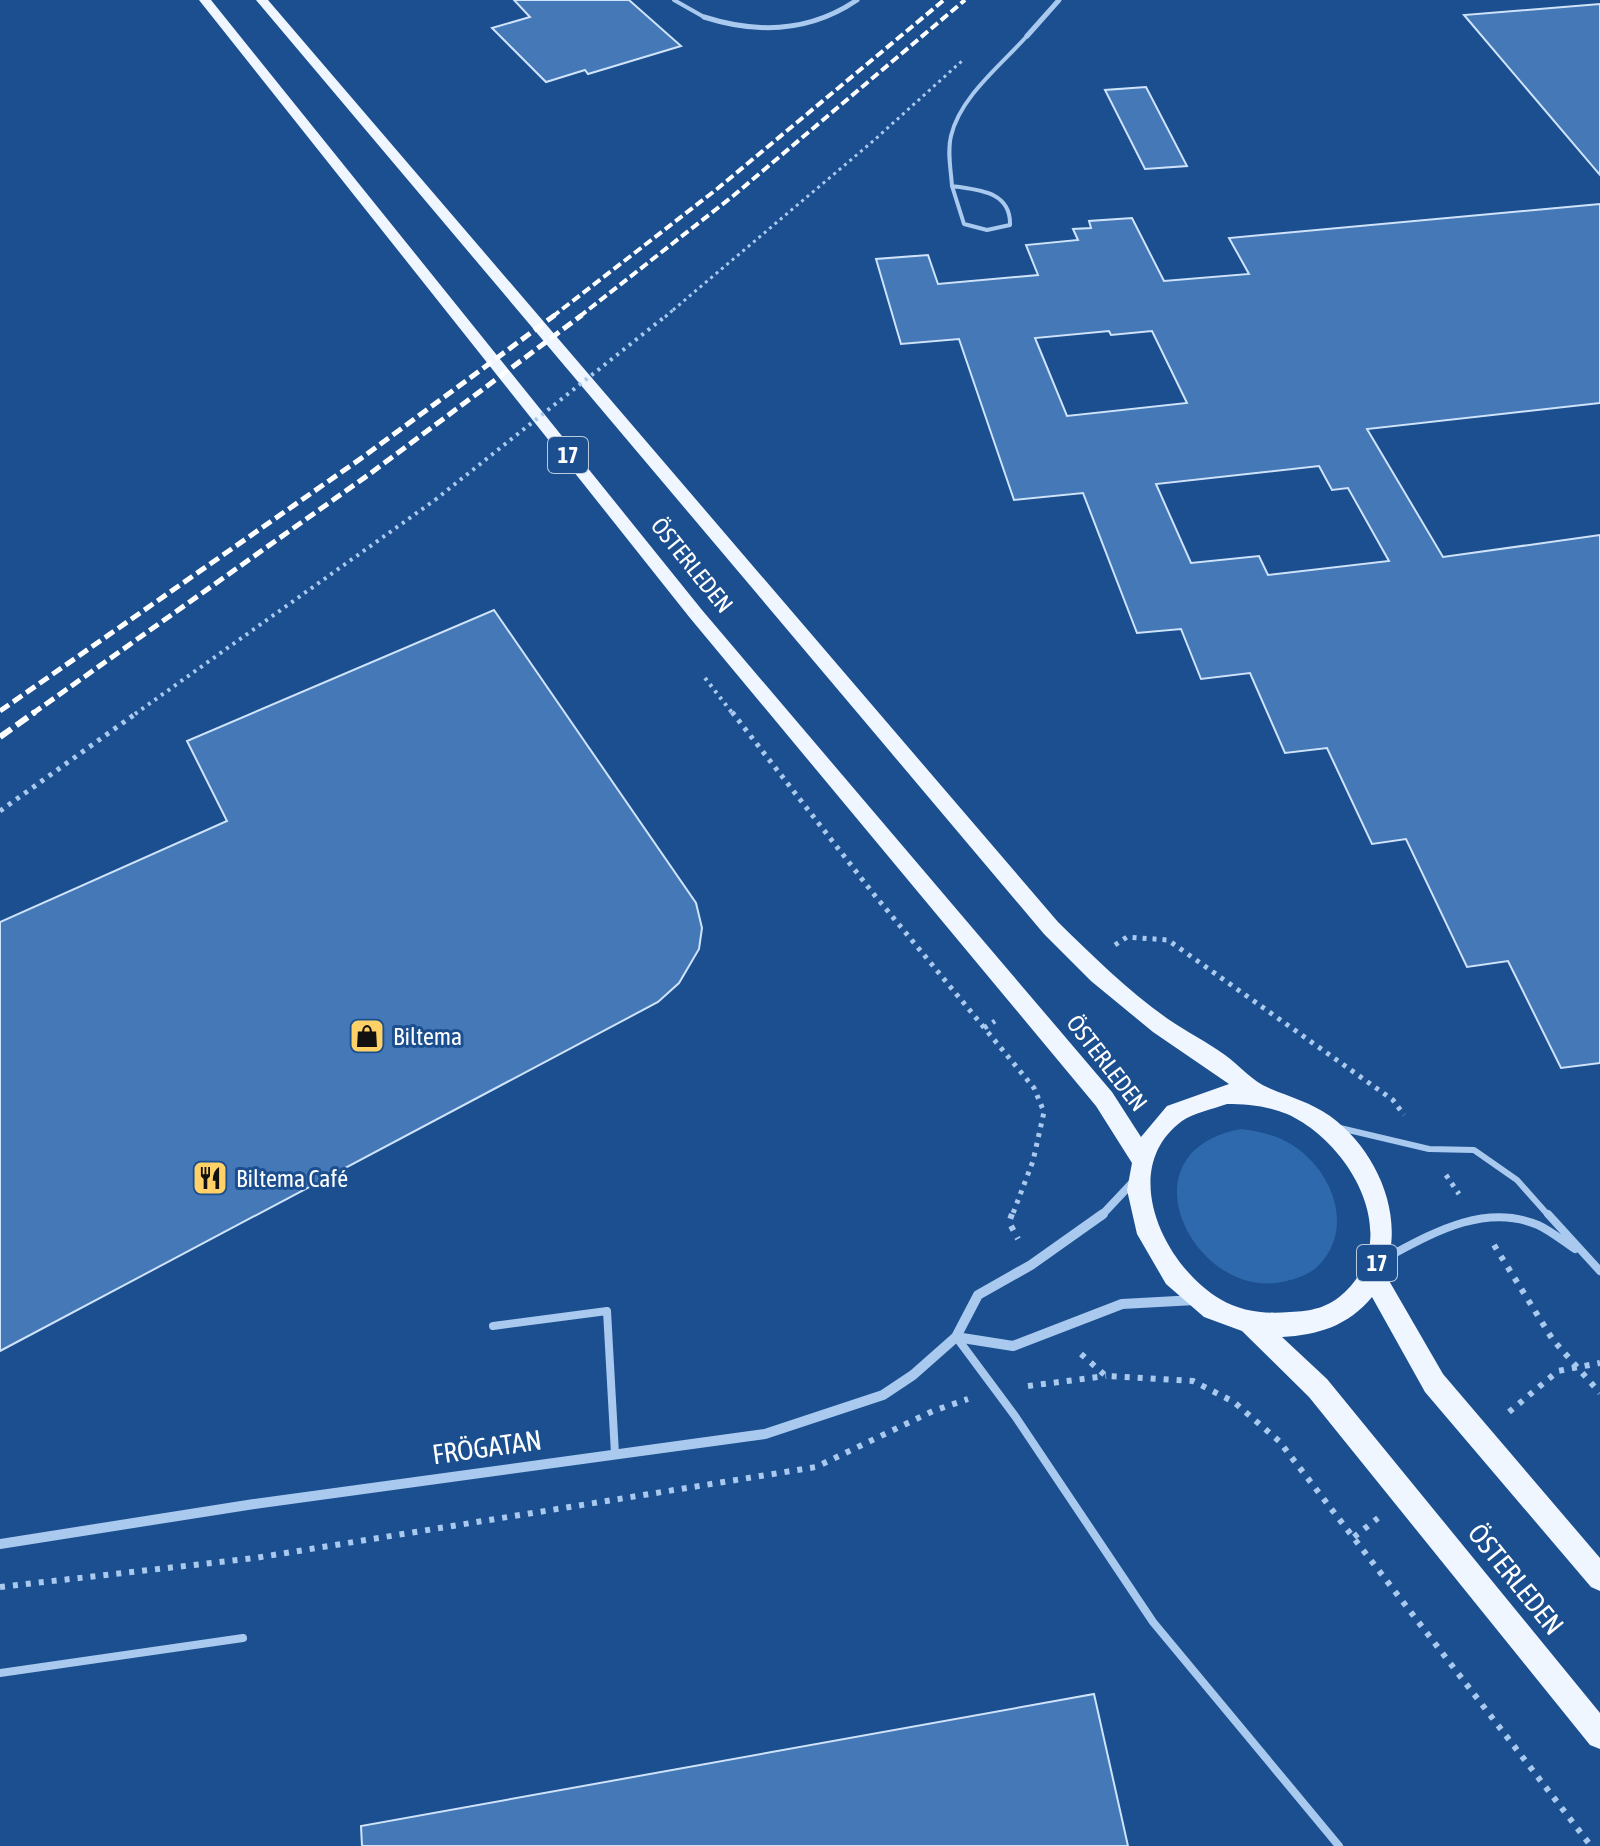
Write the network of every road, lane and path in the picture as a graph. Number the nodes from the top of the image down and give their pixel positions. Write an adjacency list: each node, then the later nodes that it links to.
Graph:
1 (205, 0): 10 (main road, ÖSTERLEDEN / 17)
2 (262, 0): 13 (main road, ÖSTERLEDEN / 17)
3 (674, 0): 6 (lane)
4 (857, 0): 6 (street)
5 (1059, 0): 7 (street)
6 (704, 17)
7 (1027, 36): 9 (lane)
8 (964, 59): 11 (path, bridge)
9 (952, 186): 9 (lane)
10 (696, 614): 16 (main road, ÖSTERLEDEN / 17); 18 (path)
11 (0, 811)
12 (1107, 950): 15 (path)
13 (1261, 1096): 14 (main road, 17); 16 (main road, 17)
14 (1324, 1124): 15 (lane); 20 (main road, 17)
15 (1429, 1149): 17 (path); 19 (lane)
16 (1140, 1168): 22 (main road, 17); 25 (street)
17 (1476, 1218): 19 (lane); 20 (lane); 28 (path)
18 (1022, 1249)
19 (1584, 1256): 21 (lane)
20 (1375, 1269): 23 (main road, 17); 37 (main road, 17)
21 (1600, 1271)
22 (1198, 1300): 23 (main road, 17); 25 (street)
23 (1251, 1324): 41 (main road, ÖSTERLEDEN / 17)
24 (493, 1326): 33 (lane)
25 (956, 1337): 30 (lane); 33 (street, FRÖGATAN)
26 (1081, 1354): 29 (path)
27 (1600, 1363): 28 (path)
28 (1577, 1367): 31 (path); 32 (path)
29 (1106, 1376): 30 (path); 35 (path)
30 (996, 1389): 38 (path); 42 (lane)
31 (1600, 1393)
32 (1499, 1420)
33 (615, 1454): 36 (street, FRÖGATAN)
34 (1382, 1515): 35 (path)
35 (1354, 1537): 43 (path)
36 (0, 1544)
37 (1600, 1578)
38 (0, 1587)
39 (243, 1638): 40 (lane)
40 (0, 1673)
41 (1600, 1735)
42 (1339, 1846)
43 (1591, 1846)

